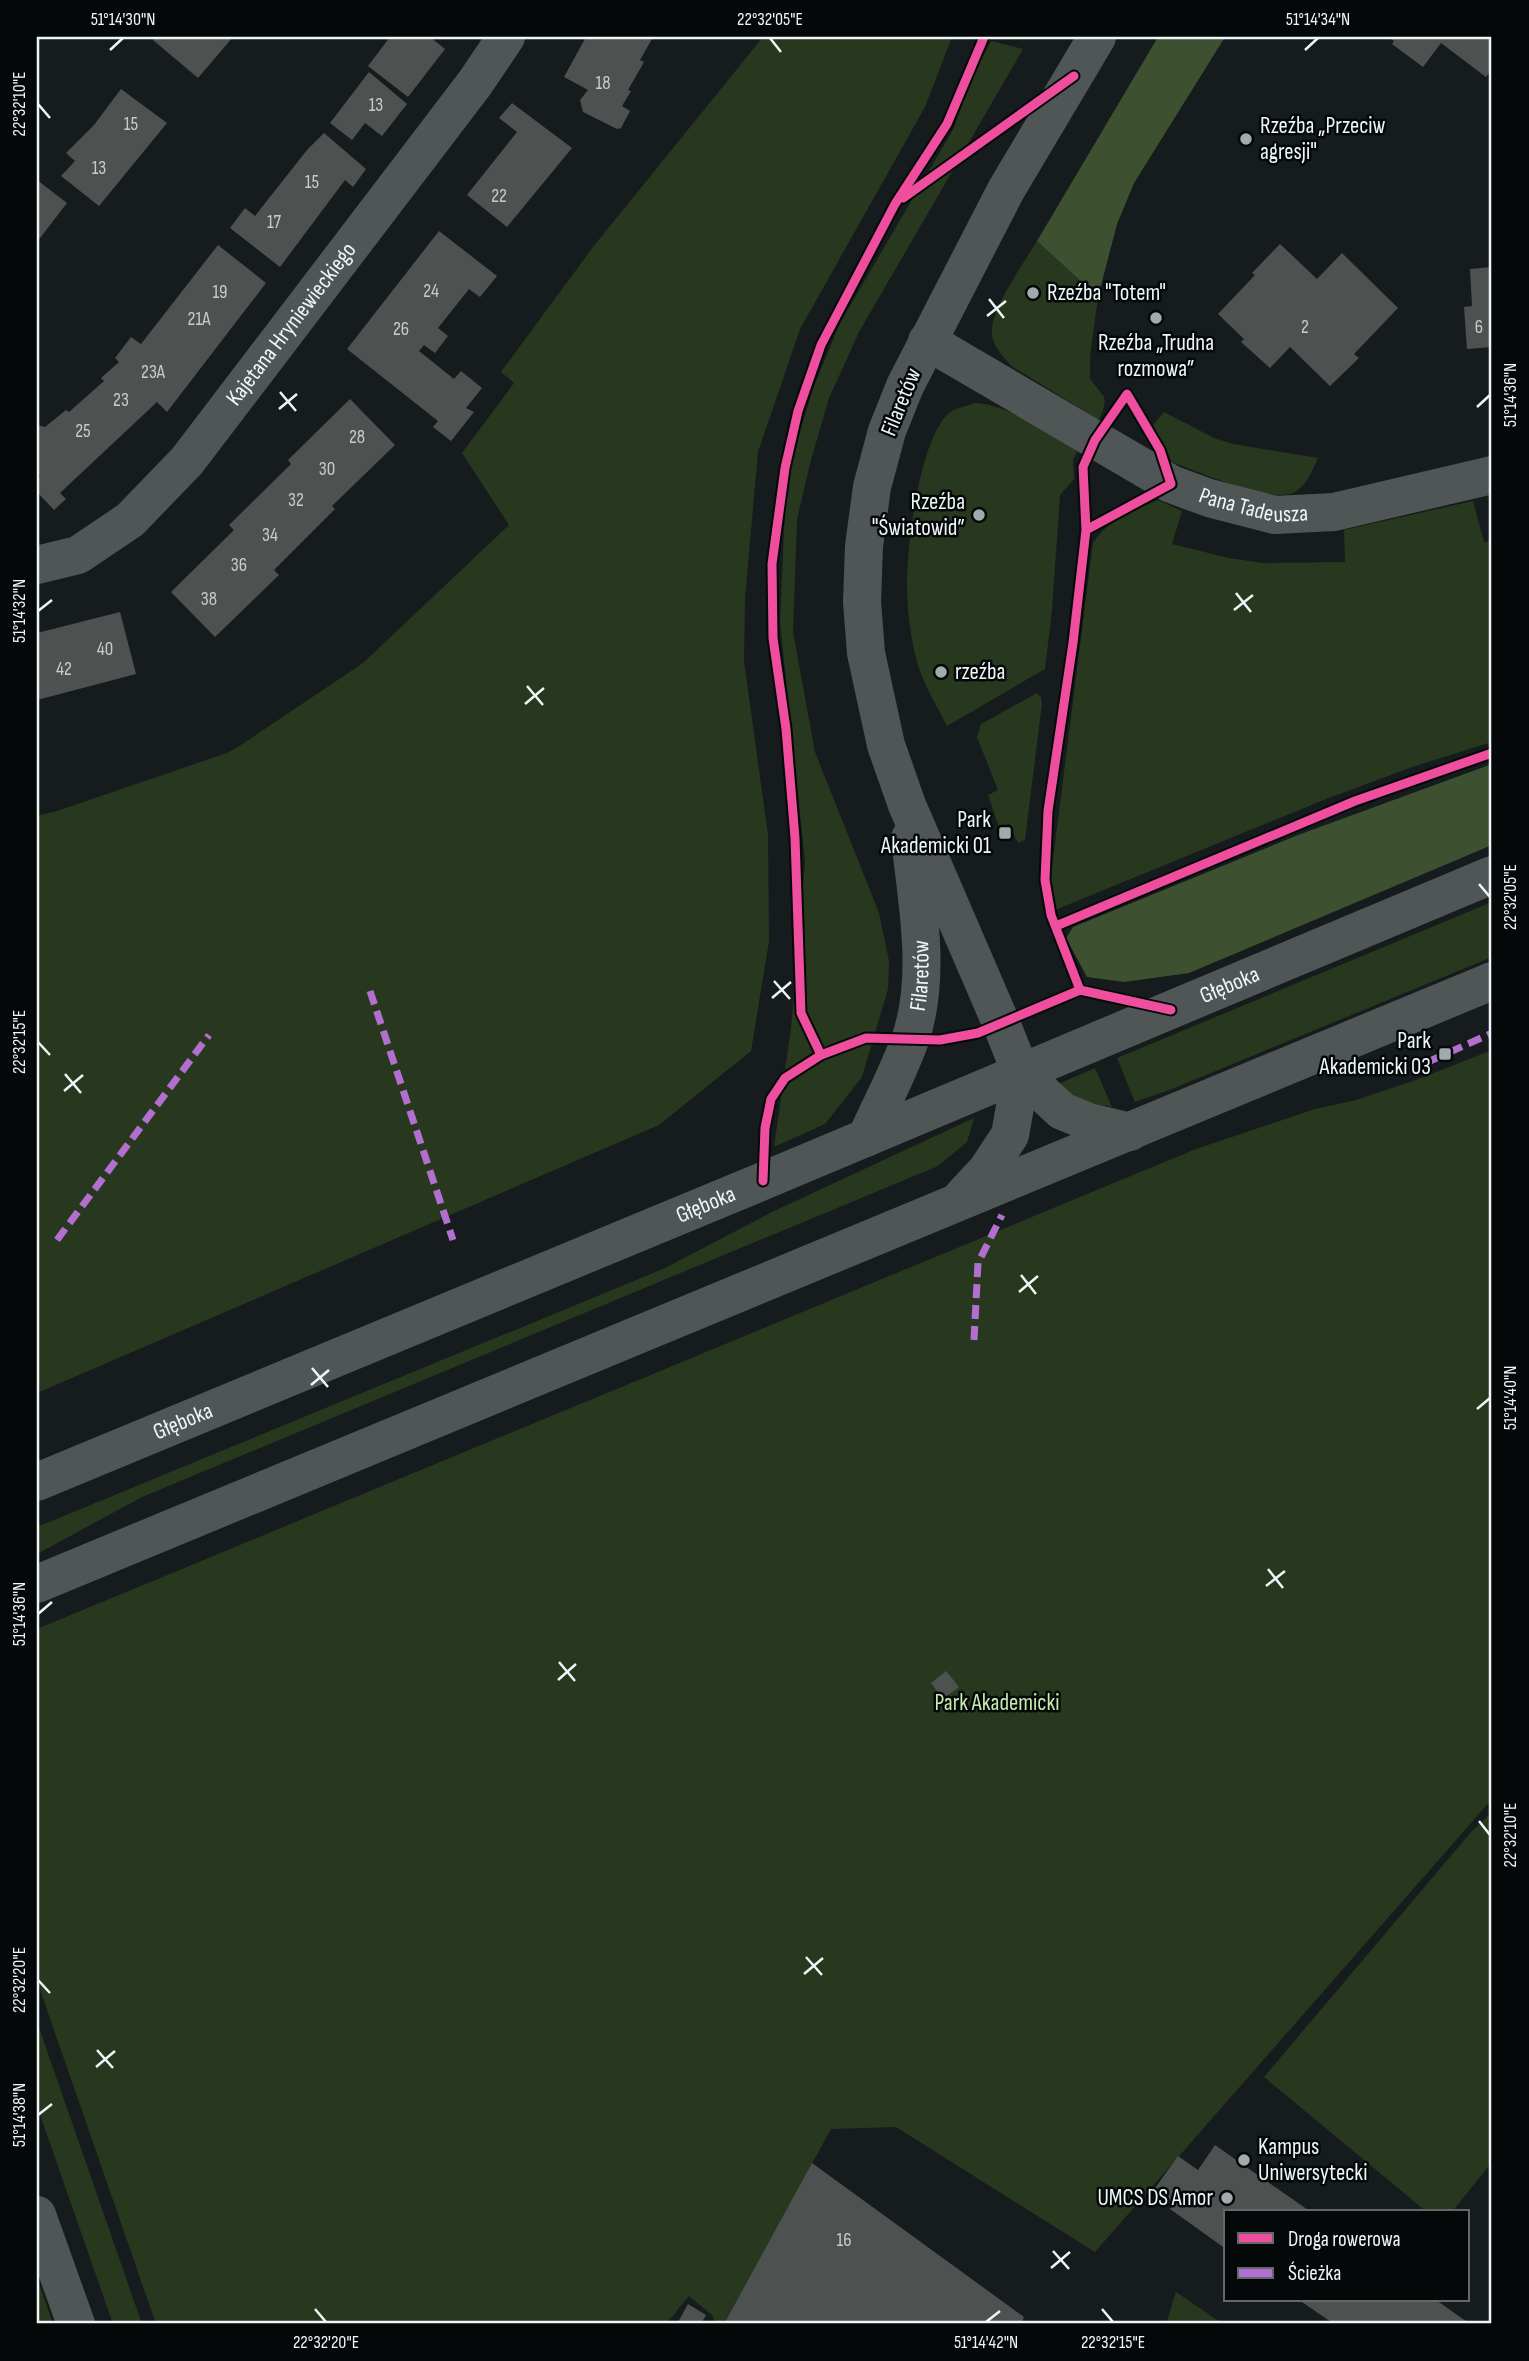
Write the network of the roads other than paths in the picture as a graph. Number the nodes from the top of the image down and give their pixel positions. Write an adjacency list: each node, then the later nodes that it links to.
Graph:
1 (506, 37): 5 (main road, Kajetana Hryniewieckiego)
2 (1092, 38): 3 (main road, Filaretów)
3 (927, 341): 4 (main road, Pana Tadeusza); 6 (main road, Filaretów)
4 (1492, 475)
5 (37, 565)
6 (907, 805): 9 (main road, Filaretów); 11 (main road, Filaretów)
7 (1492, 875): 9 (main road, Głęboka)
8 (1492, 981): 10 (main road)
9 (1021, 1073): 10 (main road, Filaretów); 11 (main road, Głęboka); 12 (main road)
10 (1130, 1132): 12 (main road)
11 (866, 1138): 13 (main road, Głęboka)
12 (956, 1204): 14 (main road)
13 (37, 1482)
14 (37, 1584)
15 (37, 2215): 16 (main road)
16 (76, 2324)

